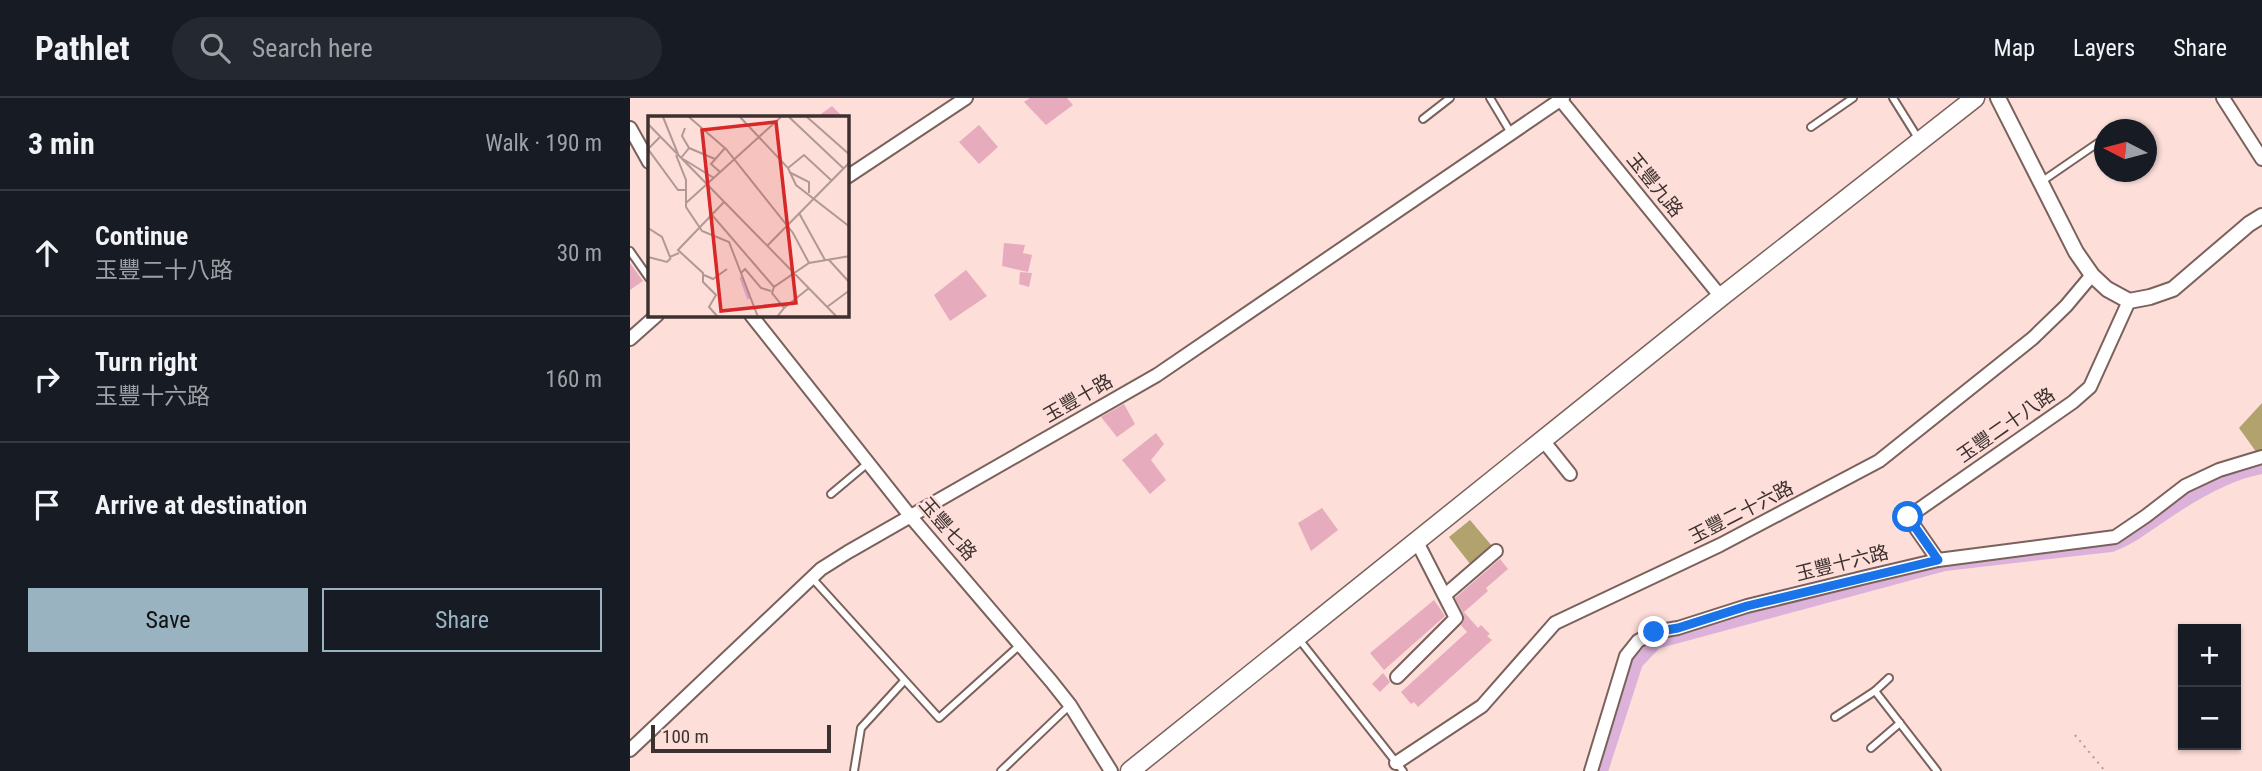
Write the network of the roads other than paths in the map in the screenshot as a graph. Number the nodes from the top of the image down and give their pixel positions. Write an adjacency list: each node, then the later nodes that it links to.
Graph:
1 (966, 98): 18 (street)
2 (1450, 98): 10 (lane)
3 (1490, 98): 13 (lane)
4 (1561, 98): 13 (street, 玉豐十路); 24 (street, 玉豐九路)
5 (1853, 98): 11 (lane)
6 (1893, 98): 14 (lane)
7 (1975, 98): 14 (main road)
8 (1998, 98): 19 (street)
9 (2223, 98): 16 (street)
10 (1423, 119)
11 (1811, 127)
12 (630, 128): 17 (street)
13 (1511, 133): 34 (street, 玉豐十路)
14 (1919, 140): 24 (main road)
15 (2094, 146): 19 (lane)
16 (2262, 159)
17 (648, 160)
18 (849, 176)
19 (2041, 182): 22 (street)
20 (2262, 216): 25 (street)
21 (630, 251): 23 (lane)
22 (2092, 275): 25 (street); 51 (street, 玉豐二十六路)
23 (648, 277)
24 (1721, 297): 29 (main road)
25 (2129, 301): 37 (street, 玉豐二十八路)
26 (655, 317): 28 (street)
27 (753, 317): 31 (street, 玉豐七路)
28 (630, 339)
29 (1542, 439): 32 (street); 35 (main road)
30 (2262, 457): 37 (street, 玉豐十六路)
31 (868, 463): 33 (lane); 34 (street, 玉豐七路)
32 (1570, 474)
33 (831, 494)
34 (911, 517): 38 (street, 玉豐十路); 41 (street, 玉豐七路)
35 (1416, 540): 39 (street); 40 (main road)
36 (1496, 551): 39 (street)
37 (1938, 560): 56 (street, 玉豐十六路)
38 (812, 578): 44 (lane); 50 (street, 玉豐十路)
39 (1445, 595): 42 (street)
40 (1296, 636): 51 (lane); 55 (main road)
41 (1021, 644): 44 (lane); 46 (street, 玉豐七路)
42 (1397, 677)
43 (1889, 678): 45 (lane)
44 (904, 681): 52 (lane)
45 (1875, 691): 47 (lane); 48 (lane)
46 (1070, 705): 53 (lane); 54 (street, 玉豐七路)
47 (1835, 717)
48 (1900, 723): 49 (lane); 57 (lane)
49 (1871, 748)
50 (630, 750)
51 (1400, 767)
52 (854, 771)
53 (1001, 771)
54 (1111, 771)
55 (1130, 771)
56 (1591, 771)
57 (1937, 771)

